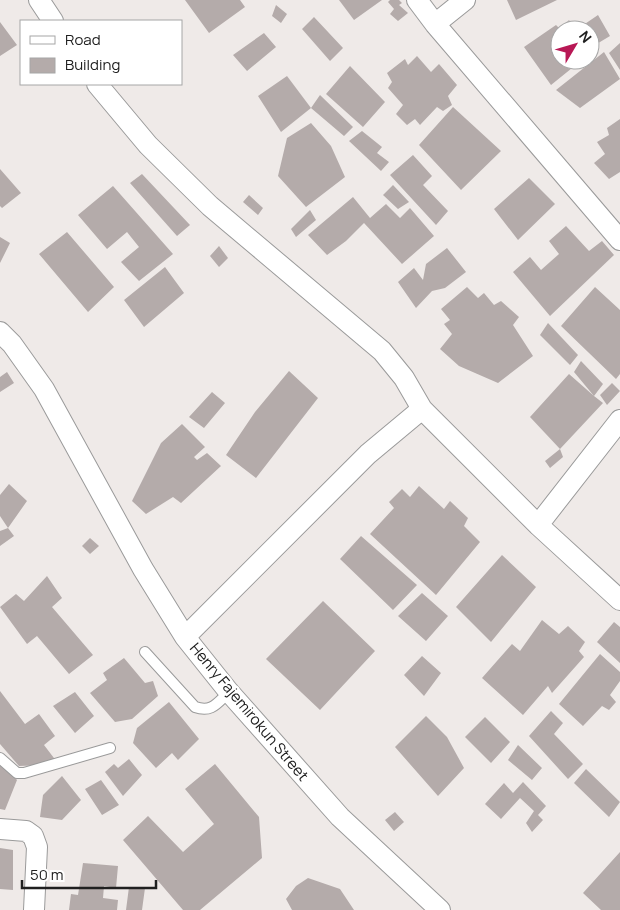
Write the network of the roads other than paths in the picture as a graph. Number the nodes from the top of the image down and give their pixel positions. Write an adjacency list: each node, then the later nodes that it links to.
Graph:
1 (39, 0): 4 (street)
2 (417, 0): 5 (street)
3 (465, 0): 5 (street)
4 (52, 20)
5 (435, 24): 7 (street)
6 (98, 85): 9 (street)
7 (620, 240)
8 (0, 332): 13 (street, Henry Fajemirokun Street)
9 (422, 409): 11 (street); 13 (street)
10 (620, 420): 11 (street)
11 (538, 525): 12 (street)
12 (620, 600)
13 (185, 637): 15 (street, Henry Fajemirokun Street)
14 (146, 652): 15 (lane)
15 (228, 692): 20 (street, Henry Fajemirokun Street)
16 (110, 748): 17 (lane)
17 (0, 758)
18 (0, 829): 19 (street)
19 (34, 910)
20 (440, 910)

